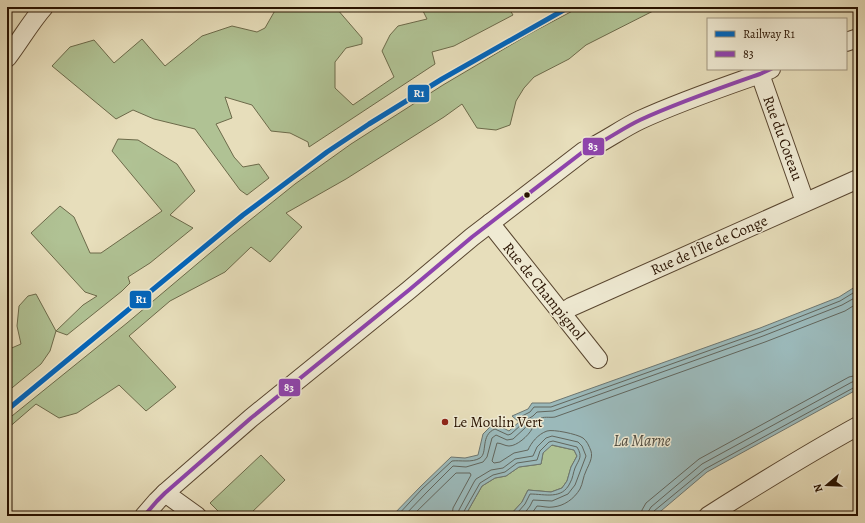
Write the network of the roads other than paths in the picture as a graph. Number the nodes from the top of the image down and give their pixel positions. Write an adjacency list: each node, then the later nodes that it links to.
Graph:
1 (44, 7): 4 (street)
2 (858, 38): 3 (street)
3 (847, 42)
4 (7, 58)
5 (765, 71): 7 (street, Rue du Coteau); 8 (street)
6 (858, 179): 7 (street, Rue de l'Île de Conge)
7 (805, 202): 9 (street, Rue de l'Île de Conge)
8 (490, 223): 9 (street, Rue de Champignol); 12 (street)
9 (562, 313): 10 (street, Rue de Champignol)
10 (598, 359)
11 (858, 426): 15 (street)
12 (165, 493): 13 (street); 14 (street)
13 (144, 516)
14 (197, 516)
15 (708, 516)

